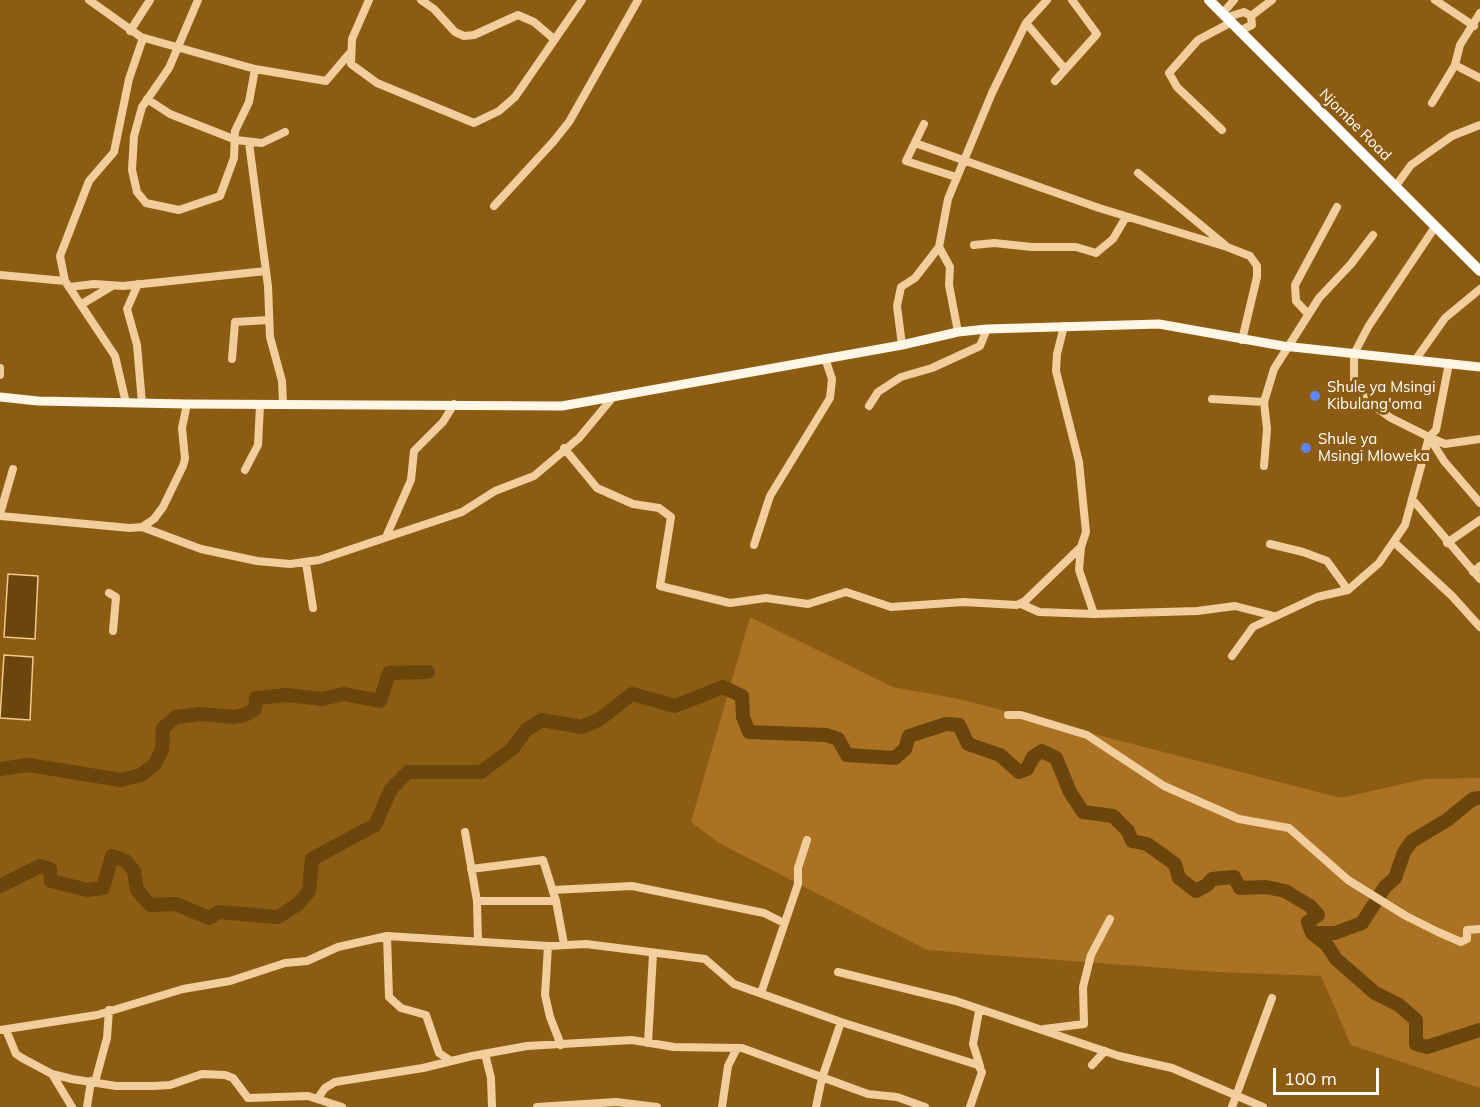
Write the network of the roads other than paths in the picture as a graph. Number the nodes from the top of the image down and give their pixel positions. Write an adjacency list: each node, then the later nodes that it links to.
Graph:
1 (89, 0): 20 (street)
2 (150, 0): 20 (street)
3 (198, 0): 24 (street)
4 (369, 0): 25 (street)
5 (421, 0): 23 (street)
6 (582, 0): 23 (street)
7 (638, 0): 44 (street)
8 (1047, 0): 18 (street)
9 (1072, 0): 28 (street)
10 (1209, 0): 15 (highway, Njombe Road)
11 (1234, 0): 15 (street)
12 (1272, 0): 16 (street)
13 (1435, 0): 19 (street)
14 (1480, 13): 19 (street)
15 (1222, 14): 17 (highway, Njombe Road)
16 (1251, 16): 17 (street); 21 (street)
17 (1230, 22): 21 (highway, Njombe Road); 35 (street)
18 (1026, 23): 28 (street); 40 (street)
19 (1474, 26): 26 (street)
20 (130, 31): 22 (street)
21 (1239, 31): 43 (highway, Njombe Road)
22 (142, 38): 24 (street); 55 (street)
23 (554, 39): 25 (street)
24 (178, 47): 27 (street); 31 (street)
25 (349, 54): 27 (street)
26 (1455, 65): 29 (street); 32 (street)
27 (255, 69): 37 (street)
28 (1065, 69): 30 (street)
29 (1480, 78)
30 (1055, 81)
31 (147, 99): 37 (street); 37 (street)
32 (1432, 103)
33 (924, 124): 39 (street)
34 (1480, 125): 43 (street)
35 (1222, 130)
36 (285, 132): 38 (street)
37 (236, 140): 38 (street)
38 (249, 143): 52 (street)
39 (915, 143): 40 (street); 42 (street)
40 (963, 161): 42 (street); 46 (street)
41 (1138, 173): 51 (street)
42 (956, 177): 50 (street)
43 (1395, 187): 47 (highway, Njombe Road)
44 (494, 206)
45 (1337, 207): 60 (street)
46 (1126, 217): 49 (street); 51 (street)
47 (1436, 227): 53 (highway, Njombe Road); 68 (street)
48 (1373, 235): 60 (street)
49 (974, 245)
50 (939, 247): 64 (street); 66 (street)
51 (1227, 247): 65 (street)
52 (266, 271): 56 (street); 61 (street)
53 (1480, 271)
54 (0, 275): 55 (street)
55 (67, 284): 57 (street); 59 (street)
56 (138, 284): 57 (street); 81 (street)
57 (112, 286): 59 (street)
58 (1480, 289): 71 (street)
59 (82, 304): 80 (street)
60 (1308, 314): 67 (street)
61 (269, 320): 70 (street); 83 (street)
62 (1064, 326): 63 (main road); 65 (main road); 103 (street)
63 (987, 329): 64 (main road); 86 (street)
64 (958, 332): 66 (main road)
65 (1242, 340): 67 (main road)
66 (902, 345): 69 (main road)
67 (1288, 346): 68 (main road); 79 (street)
68 (1354, 354): 71 (main road); 87 (street)
69 (825, 358): 76 (main road); 102 (street)
70 (232, 359)
71 (1416, 359): 72 (main road)
72 (1449, 363): 73 (main road); 87 (street)
73 (1480, 367)
74 (0, 368): 75 (street)
75 (0, 375)
76 (614, 396): 84 (main road); 89 (street)
77 (0, 397): 80 (main road)
78 (1212, 399): 79 (street)
79 (1264, 402): 90 (street)
80 (126, 403): 81 (main road)
81 (142, 403): 82 (main road)
82 (187, 404): 85 (main road); 97 (street)
83 (283, 404): 84 (main road); 85 (main road)
84 (454, 404): 98 (street)
85 (260, 405): 92 (street)
86 (869, 406)
87 (1430, 436): 88 (street); 93 (street); 94 (street)
88 (1480, 439)
89 (564, 448): 98 (street); 110 (street)
90 (1264, 466)
91 (13, 469): 95 (street)
92 (245, 470)
93 (1412, 498): 99 (street); 100 (street)
94 (1480, 503)
95 (0, 515): 97 (street)
96 (1480, 520): 100 (street)
97 (142, 527): 104 (street)
98 (386, 537): 104 (street)
99 (1395, 543): 108 (street); 114 (street)
100 (1447, 543): 106 (street)
101 (1270, 544): 108 (street)
102 (754, 545)
103 (1081, 547): 110 (street); 112 (street)
104 (306, 563): 111 (street)
105 (1480, 566): 106 (street)
106 (1473, 572): 107 (street)
107 (1480, 579)
108 (1348, 590): 113 (street)
109 (109, 593): 115 (street)
110 (1021, 604): 112 (street)
111 (313, 608)
112 (1094, 614): 113 (street)
113 (1274, 616): 116 (street)
114 (1480, 627)
115 (113, 632)
116 (1232, 656)
117 (1008, 715): 126 (street)
118 (465, 832): 120 (street)
119 (807, 840): 125 (street)
120 (471, 869): 121 (street); 122 (street)
121 (554, 890): 123 (street); 125 (street)
122 (477, 901): 123 (street); 128 (street)
123 (556, 901): 129 (street)
124 (1110, 919): 138 (street)
125 (784, 923): 133 (street)
126 (1480, 929)
127 (387, 936): 128 (street); 135 (street); 145 (street)
128 (478, 941): 130 (street)
129 (564, 944): 130 (street); 131 (street)
130 (548, 946): 141 (street)
131 (653, 954): 133 (street); 140 (street)
132 (838, 972): 136 (street)
133 (762, 993): 137 (street)
134 (1272, 998): 151 (street)
135 (109, 1010): 139 (street); 150 (street)
136 (979, 1011): 138 (street); 147 (street)
137 (841, 1022): 147 (street); 149 (street)
138 (1037, 1029): 143 (street)
139 (3, 1030): 148 (street)
140 (648, 1043): 141 (street); 142 (street)
141 (561, 1045): 144 (street)
142 (737, 1048): 149 (street); 160 (street)
143 (1105, 1051): 146 (street); 151 (street)
144 (485, 1054): 145 (street); 157 (street)
145 (451, 1061): 152 (street)
146 (1092, 1065)
147 (980, 1066): 163 (street)
148 (52, 1074): 150 (street); 154 (street)
149 (822, 1077): 161 (street); 162 (street)
150 (93, 1082): 152 (street); 155 (street)
151 (1236, 1095): 164 (street); 165 (street)
152 (318, 1098): 156 (street)
153 (645, 1106): 158 (street); 159 (street)
154 (72, 1107)
155 (87, 1107)
156 (342, 1107)
157 (492, 1107)
158 (537, 1107)
159 (657, 1107)
160 (722, 1107)
161 (816, 1107)
162 (925, 1107)
163 (970, 1107)
164 (1232, 1107)
165 (1263, 1107)

